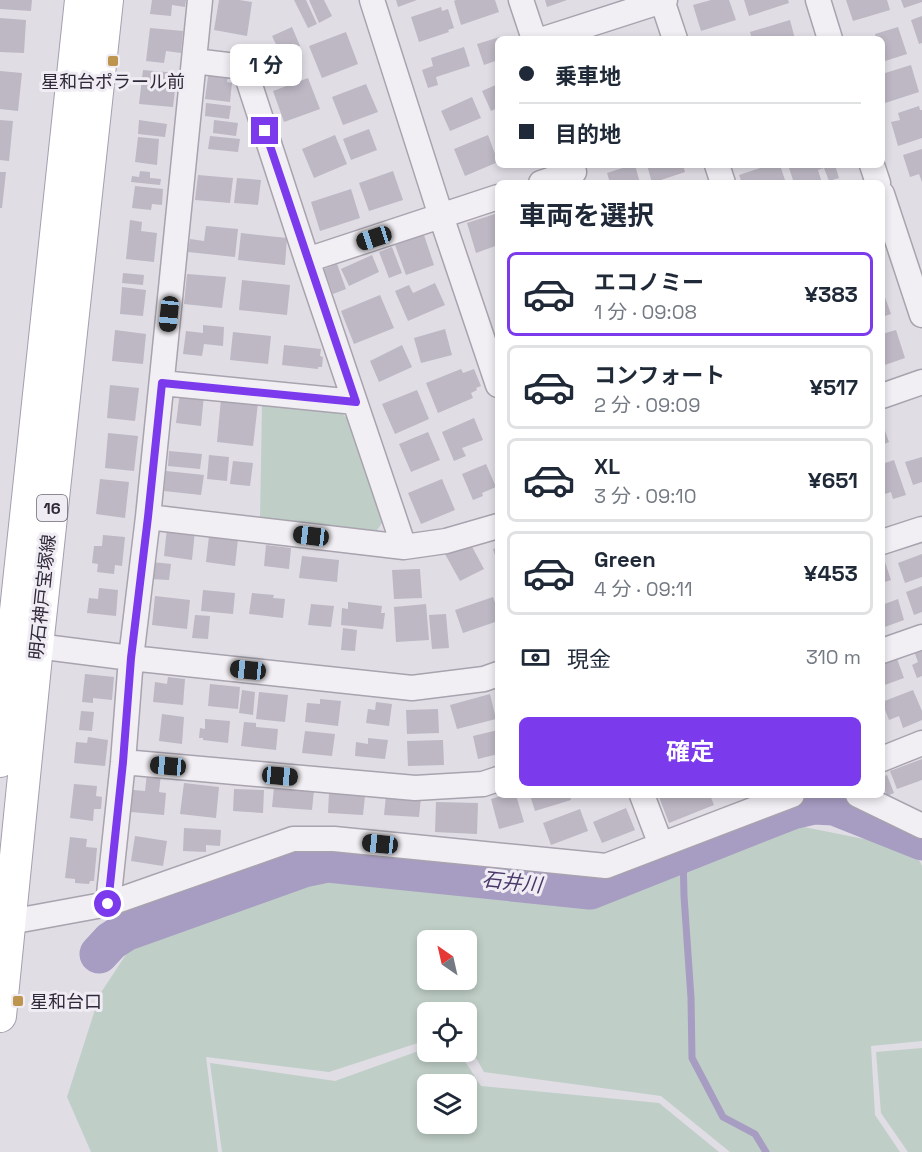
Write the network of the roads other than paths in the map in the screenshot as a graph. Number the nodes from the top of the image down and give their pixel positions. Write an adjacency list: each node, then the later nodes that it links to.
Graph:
1 (81, 0): 31 (main road, 明石神戸宝塚線 / 16)
2 (107, 0): 31 (main road, 明石神戸宝塚線 / 16)
3 (200, 0): 12 (street)
4 (372, 0): 17 (street)
5 (520, 0): 8 (street)
6 (663, 0): 9 (street); 10 (street)
7 (818, 0): 11 (street)
8 (533, 36)
9 (553, 36)
10 (674, 36)
11 (830, 36)
12 (195, 61): 18 (street); 22 (street)
13 (575, 173): 14 (street)
14 (551, 180)
15 (495, 198): 17 (street)
16 (885, 203): 19 (street)
17 (441, 216): 18 (street); 20 (street)
18 (307, 260): 24 (street)
19 (922, 315)
20 (495, 376)
21 (922, 382): 23 (street)
22 (162, 383): 24 (street); 25 (street)
23 (885, 395)
24 (356, 402): 29 (street)
25 (148, 517): 29 (street); 33 (street)
26 (495, 527): 29 (street)
27 (922, 529): 28 (street)
28 (885, 541)
29 (404, 547)
30 (922, 637): 32 (street)
31 (16, 644): 33 (street); 37 (main road, 明石神戸宝塚線 / 16); 46 (main road, 明石神戸宝塚線 / 16)
32 (885, 650)
33 (131, 658): 34 (street); 38 (street)
34 (495, 675)
35 (922, 743): 36 (street)
36 (885, 758)
37 (0, 761)
38 (123, 762): 39 (street); 45 (street)
39 (495, 780)
40 (643, 798): 44 (street)
41 (784, 798): 44 (street)
42 (864, 798): 43 (street)
43 (922, 826)
44 (661, 845): 45 (street)
45 (108, 904): 46 (street)
46 (10, 922): 47 (main road, 明石神戸宝塚線 / 16)
47 (0, 1016)

